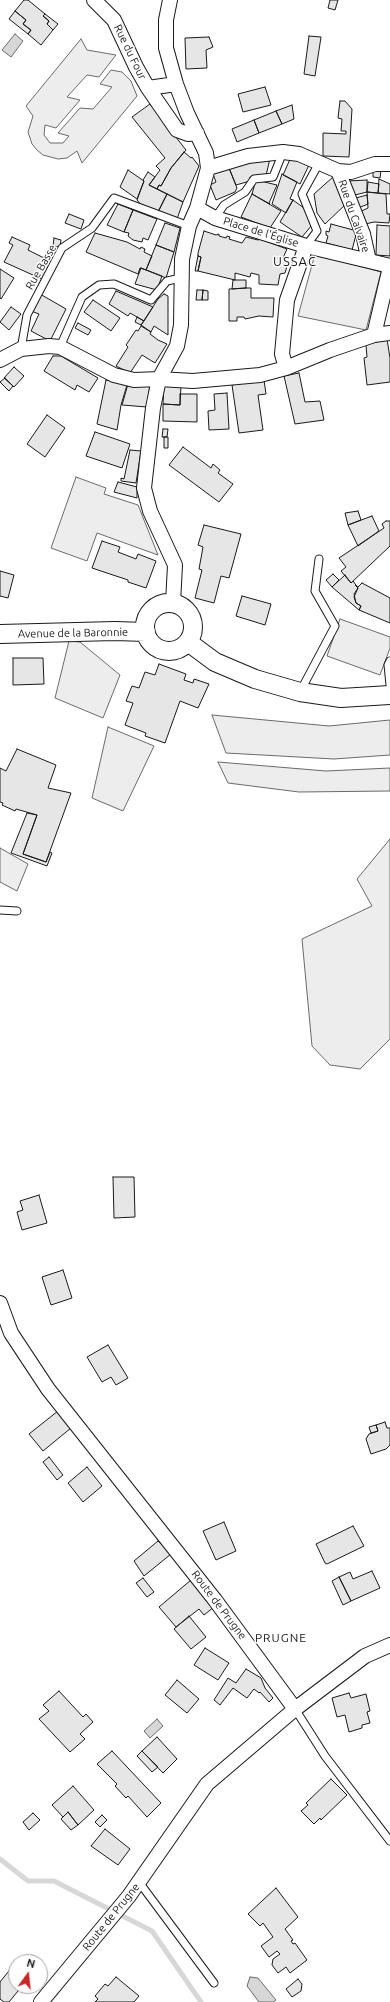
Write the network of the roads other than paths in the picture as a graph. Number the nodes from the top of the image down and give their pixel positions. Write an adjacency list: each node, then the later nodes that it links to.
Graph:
1 (94, 0): 4 (street, Rue du Four)
2 (170, 0): 3 (street)
3 (176, 84): 4 (street, Rue du Four); 5 (street)
4 (148, 88): 5 (street, Rue du Four)
5 (197, 133): 9 (street)
6 (283, 152): 7 (street); 9 (street); 12 (lane, Place de l'Église)
7 (319, 163): 10 (street); 14 (lane)
8 (390, 164): 10 (street)
9 (208, 168): 11 (street)
10 (338, 171): 15 (street, Rue du Calvaire)
11 (197, 208): 12 (street, Place de l'Église); 13 (street)
12 (216, 218): 14 (street, Place de l'Église)
13 (189, 226): 17 (street); 21 (lane, Rue Basse)
14 (306, 246): 15 (street, Place de l'Église); 23 (street)
15 (369, 261): 16 (street, Place de l'Église)
16 (390, 266): 19 (street)
17 (182, 278): 20 (lane); 24 (street)
18 (390, 333): 19 (street)
19 (374, 335): 23 (street)
20 (60, 347): 21 (street); 24 (street)
21 (21, 349): 22 (street)
22 (0, 360)
23 (286, 368): 24 (street)
24 (159, 379): 26 (street)
25 (318, 559): 32 (lane)
26 (173, 603): 27 (street); 29 (street)
27 (146, 632): 28 (street, Avenue de la Baronnie); 29 (street)
28 (0, 634)
29 (188, 642): 32 (street)
30 (390, 662): 31 (lane)
31 (390, 685)
32 (300, 692): 33 (street)
33 (390, 695)
34 (0, 910): 35 (lane)
35 (17, 911)
36 (0, 1304): 38 (street, Route de Prugne)
37 (390, 1645): 38 (street)
38 (295, 1709): 39 (lane); 40 (street, Route de Prugne)
39 (390, 1840)
40 (139, 1882): 41 (lane); 42 (street, Route de Prugne)
41 (214, 1983)
42 (42, 2002)

